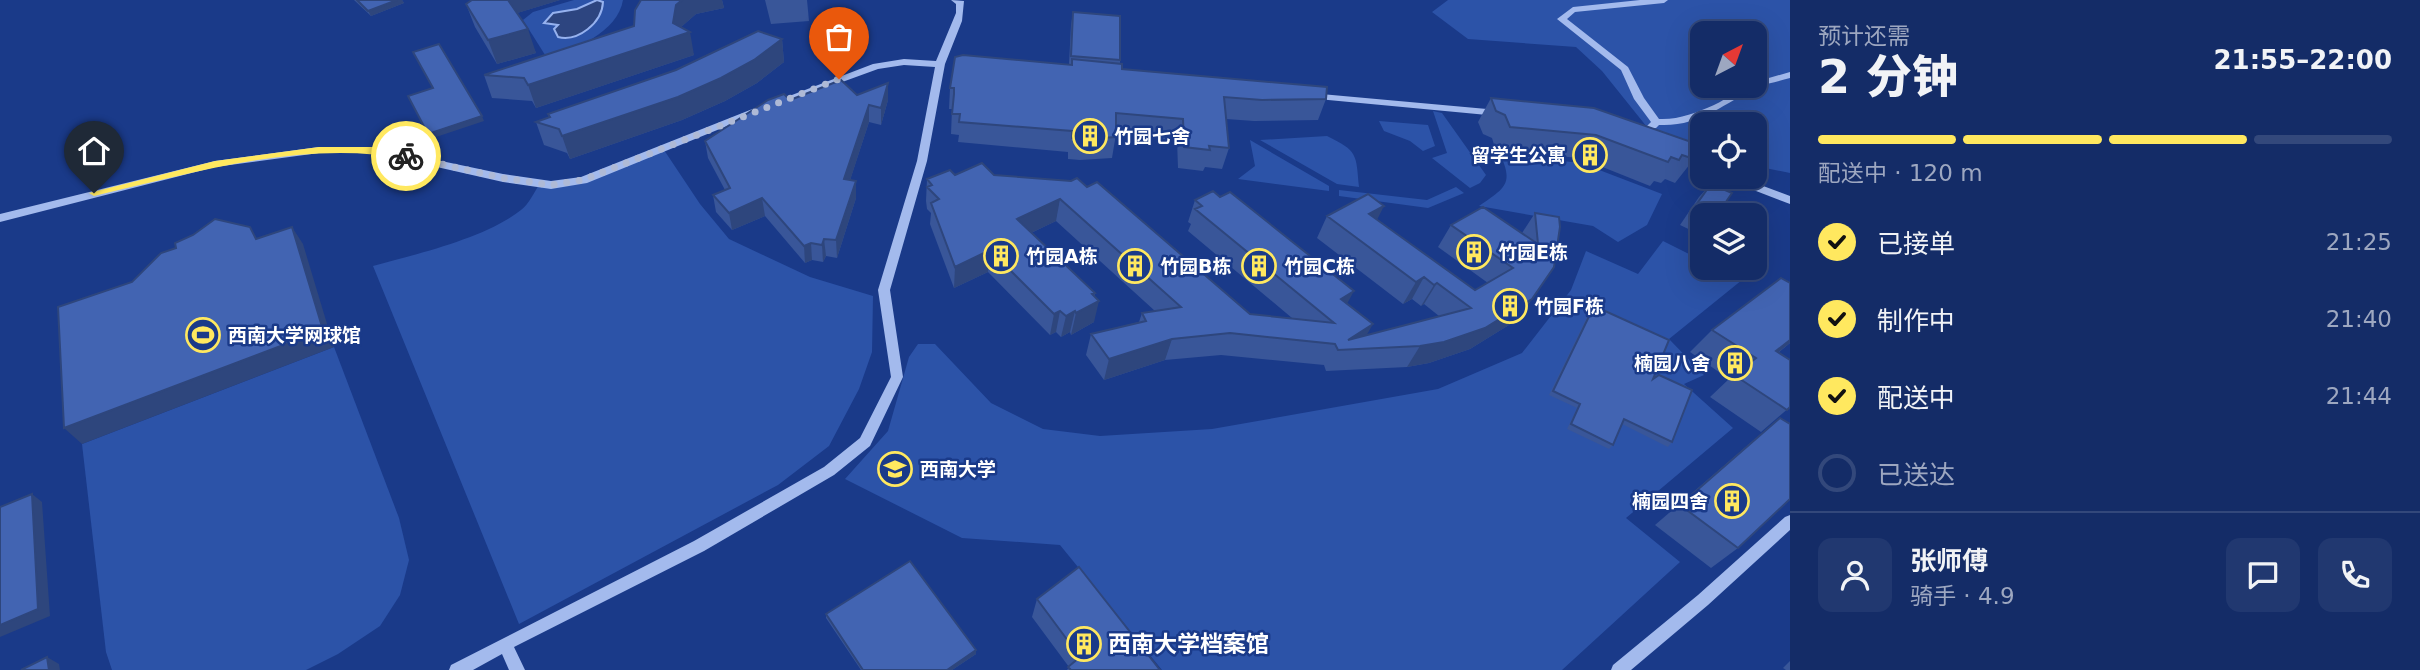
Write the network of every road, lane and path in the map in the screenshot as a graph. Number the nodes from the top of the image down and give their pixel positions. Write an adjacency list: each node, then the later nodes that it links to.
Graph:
1 (956, 0): 3 (lane)
2 (1664, 0): 10 (lane)
3 (940, 63): 4 (lane); 16 (lane); 18 (lane)
4 (954, 64)
5 (1790, 75): 6 (lane)
6 (1768, 82)
7 (1295, 94): 9 (lane)
8 (1734, 98): 10 (lane)
9 (1514, 114)
10 (1656, 122): 11 (lane)
11 (1636, 126)
12 (1666, 153): 13 (lane)
13 (1690, 162)
14 (1761, 189): 15 (lane)
15 (1790, 200)
16 (0, 218)
17 (1790, 521): 21 (lane)
18 (505, 644): 19 (lane); 20 (lane)
19 (457, 670)
20 (517, 670)
21 (1619, 670)

